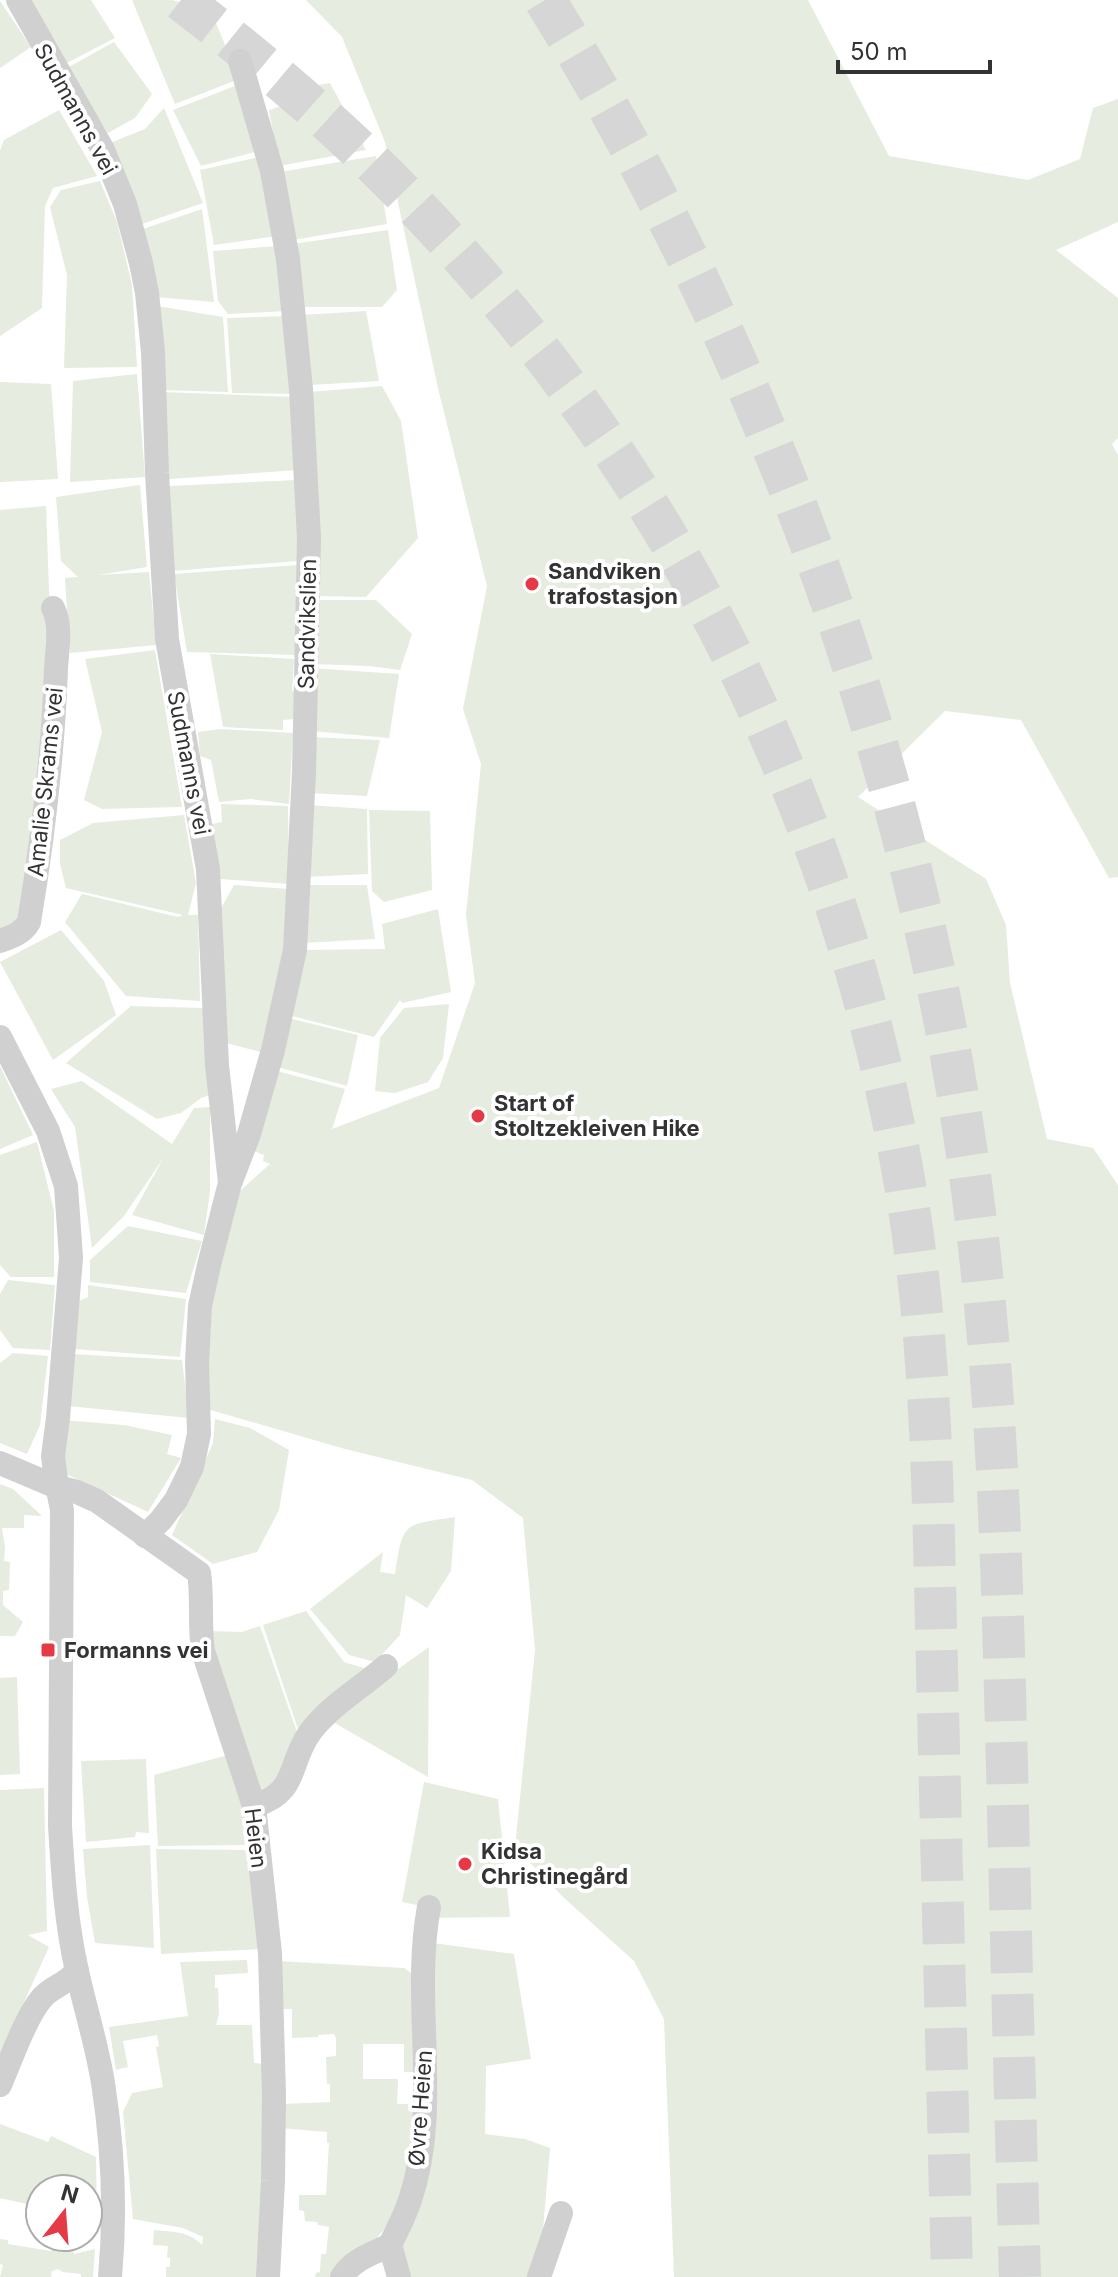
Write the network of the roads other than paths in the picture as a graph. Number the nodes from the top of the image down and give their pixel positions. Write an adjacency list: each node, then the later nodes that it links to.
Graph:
1 (18, 0): 6 (street, Sudmanns vei)
2 (240, 61): 6 (street, Sandvikslien)
3 (53, 608): 4 (street, Amalie Skrams vei)
4 (0, 941)
5 (0, 1037): 8 (street)
6 (230, 1183): 9 (street, Sudmanns vei)
7 (0, 1463): 8 (street, Heien)
8 (57, 1487): 9 (street, Heien); 13 (street)
9 (145, 1536): 11 (street, Heien)
10 (386, 1666): 11 (street)
11 (254, 1806): 18 (street, Heien)
12 (429, 1907): 16 (street, Øvre Heien)
13 (77, 1971): 14 (street); 17 (street)
14 (0, 2085)
15 (561, 2213): 21 (street)
16 (390, 2245): 19 (street); 20 (street)
17 (110, 2277)
18 (268, 2277)
19 (342, 2277)
20 (399, 2277)
21 (539, 2277)

